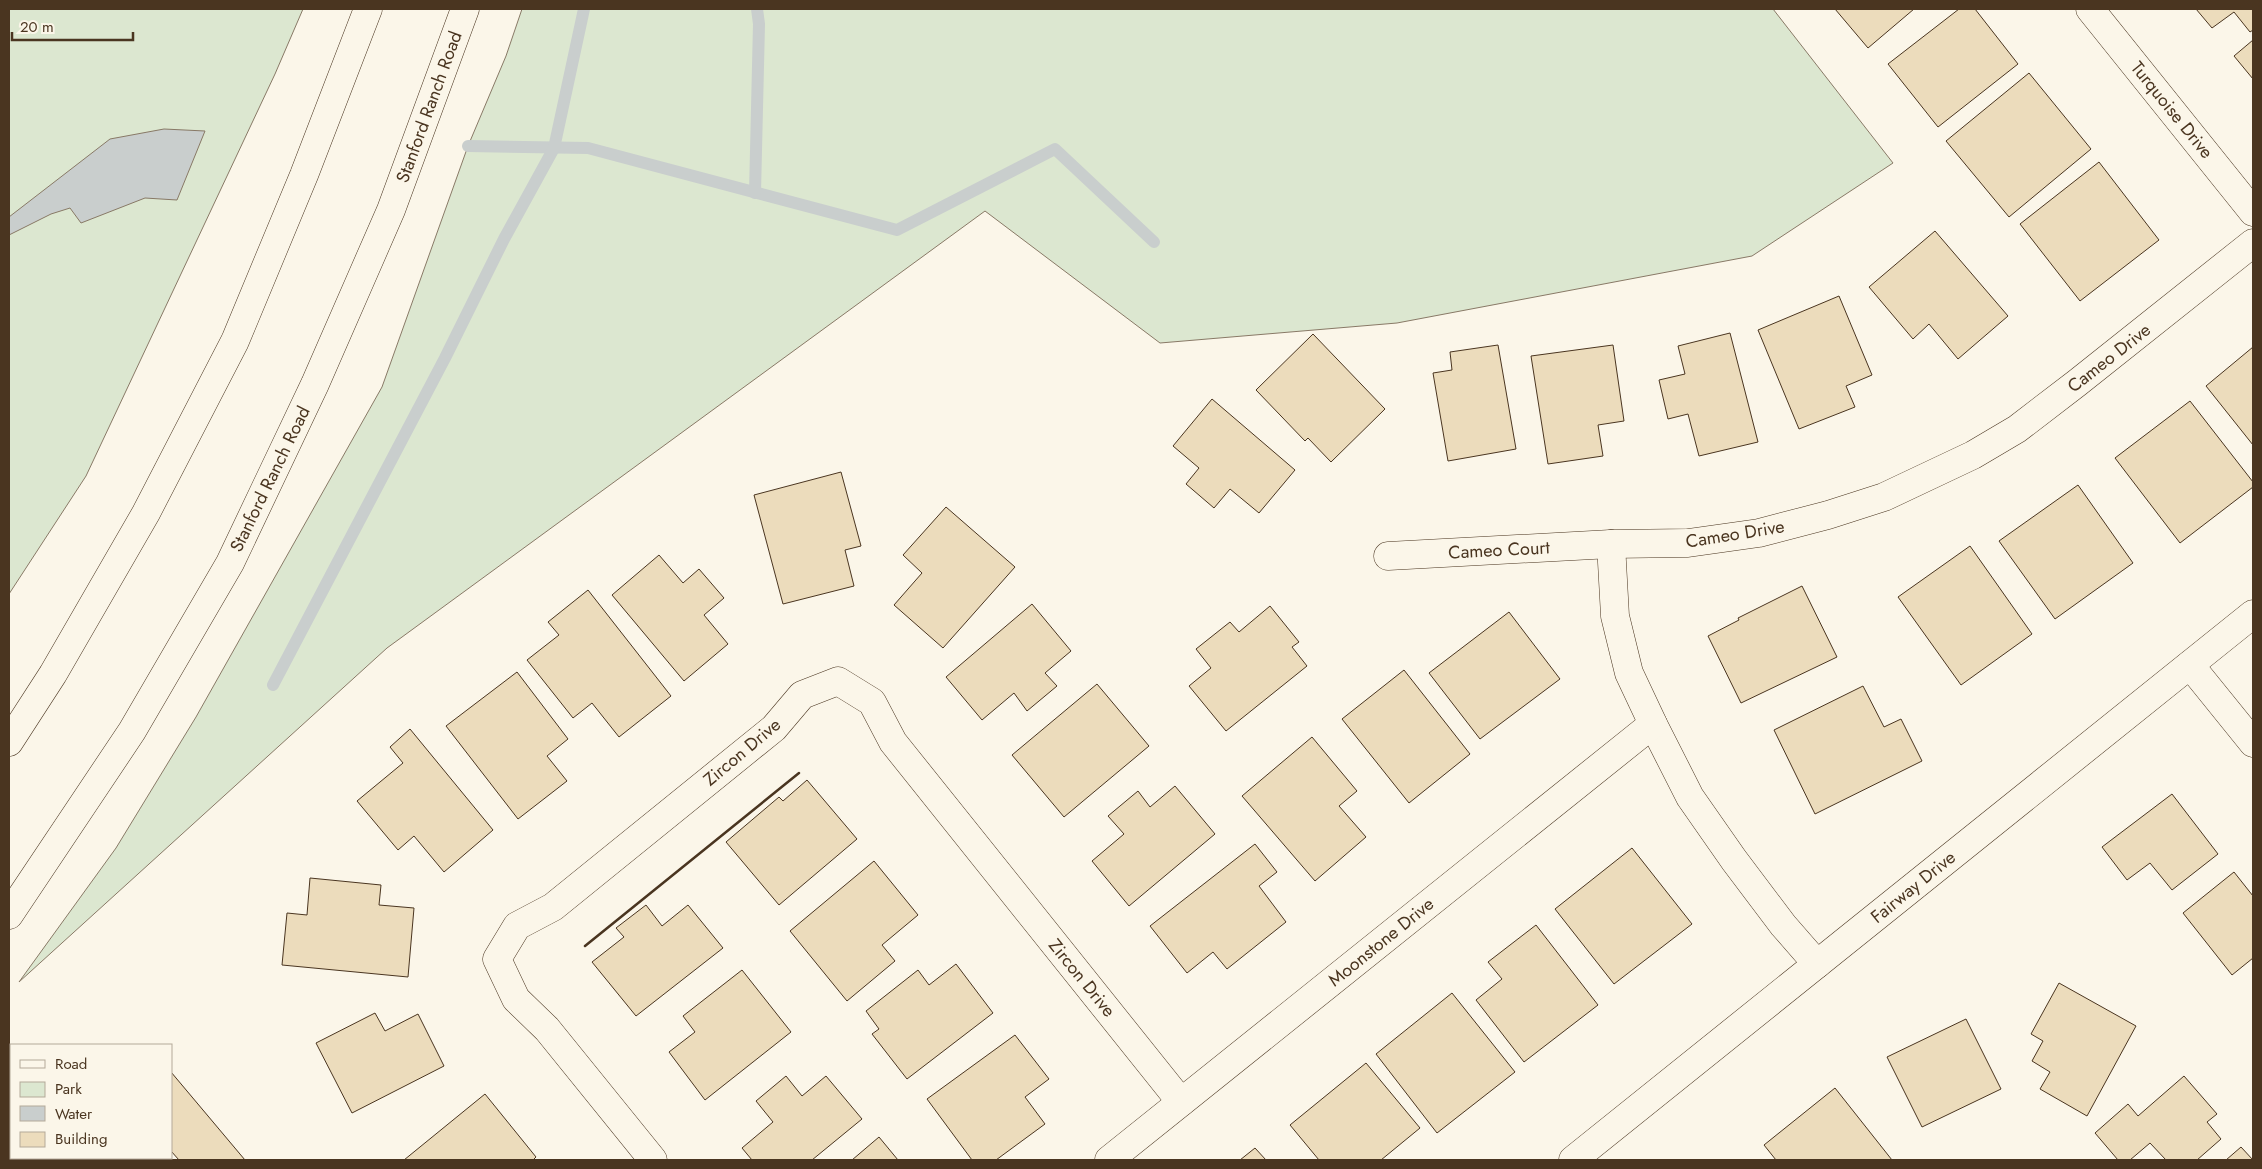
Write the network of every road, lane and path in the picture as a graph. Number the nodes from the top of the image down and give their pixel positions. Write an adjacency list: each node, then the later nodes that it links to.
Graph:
1 (368, 9): 11 (street)
2 (465, 9): 13 (street, Stanford Ranch Road)
3 (2090, 9): 4 (street, Turquoise Drive)
4 (2253, 212)
5 (2253, 243): 6 (street, Cameo Drive)
6 (1611, 544): 7 (street, Cameo Court); 10 (street)
7 (1388, 556)
8 (2253, 614): 9 (street, Fairway Drive)
9 (2190, 665): 12 (street); 14 (street, Fairway Drive)
10 (1653, 724): 14 (street); 15 (street, Moonstone Drive)
11 (9, 742)
12 (2253, 743)
13 (9, 915)
14 (1817, 964): 18 (street, Fairway Drive)
15 (1181, 1102): 16 (street, Zircon Drive); 17 (street, Moonstone Drive)
16 (653, 1160)
17 (1109, 1160)
18 (1573, 1160)

